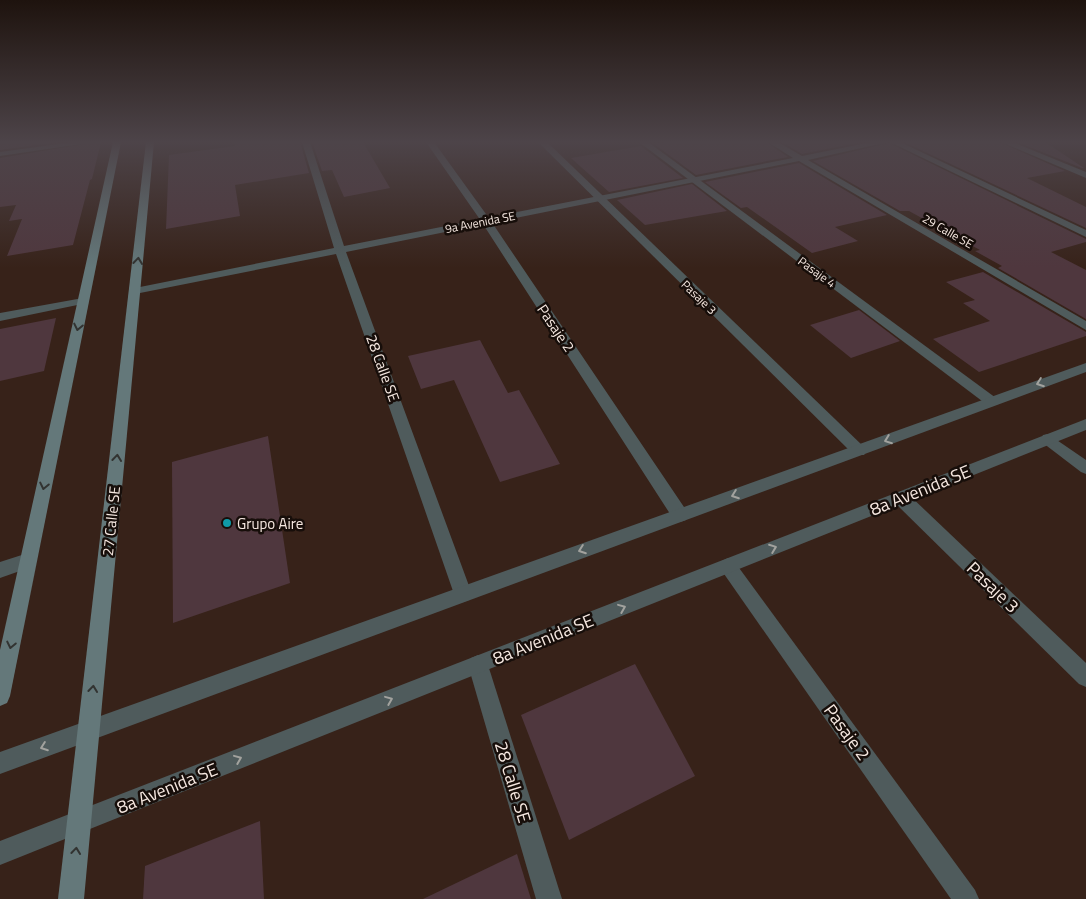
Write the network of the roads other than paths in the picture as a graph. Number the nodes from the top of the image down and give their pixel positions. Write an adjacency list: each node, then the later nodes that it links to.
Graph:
1 (108, 184): 15 (main road)
2 (146, 184): 14 (main road, 27 Calle SE, one-way to 2)
3 (319, 184): 13 (street, 28 Calle SE)
4 (460, 184): 11 (street, Pasaje 2)
5 (583, 184): 10 (street, Pasaje 3)
6 (672, 184): 10 (street, 9a Avenida SE)
7 (697, 184): 19 (street, Pasaje 4)
8 (843, 184): 17 (street, 29 Calle SE)
9 (982, 184): 12 (street)
10 (598, 199): 11 (street, 9a Avenida SE); 22 (street, Pasaje 3)
11 (486, 221): 13 (street, 9a Avenida SE); 25 (street, Pasaje 2)
12 (1086, 234)
13 (340, 250): 14 (street, 9a Avenida SE); 29 (street, 28 Calle SE)
14 (135, 291): 33 (main road, 27 Calle SE, one-way to 14)
15 (83, 301): 16 (street); 26 (main road, one-way to 26)
16 (0, 317)
17 (1086, 326)
18 (1086, 366): 19 (street, one-way to 19)
19 (991, 401): 22 (street, one-way to 22)
20 (1086, 424): 21 (street, 8a Avenida SE)
21 (1048, 440): 23 (street); 24 (street, 8a Avenida SE)
22 (859, 451): 25 (street, one-way to 25)
23 (1086, 468)
24 (901, 498): 27 (street, 8a Avenida SE, one-way to 24); 31 (street, Pasaje 3)
25 (680, 515): 29 (street, one-way to 29)
26 (28, 561): 28 (street); 32 (main road, one-way to 32)
27 (728, 566): 30 (street, 8a Avenida SE, one-way to 27); 39 (street, Pasaje 2)
28 (0, 570)
29 (463, 594): 33 (street)
30 (478, 665): 35 (street, 8a Avenida SE, one-way to 30); 38 (street, 28 Calle SE)
31 (1086, 677)
32 (0, 696)
33 (89, 731): 34 (street, one-way to 34); 35 (main road, 27 Calle SE)
34 (0, 763)
35 (79, 823): 36 (street, 8a Avenida SE); 37 (main road, 27 Calle SE, one-way to 35)
36 (0, 853)
37 (71, 899)
38 (549, 899)
39 (966, 899)

